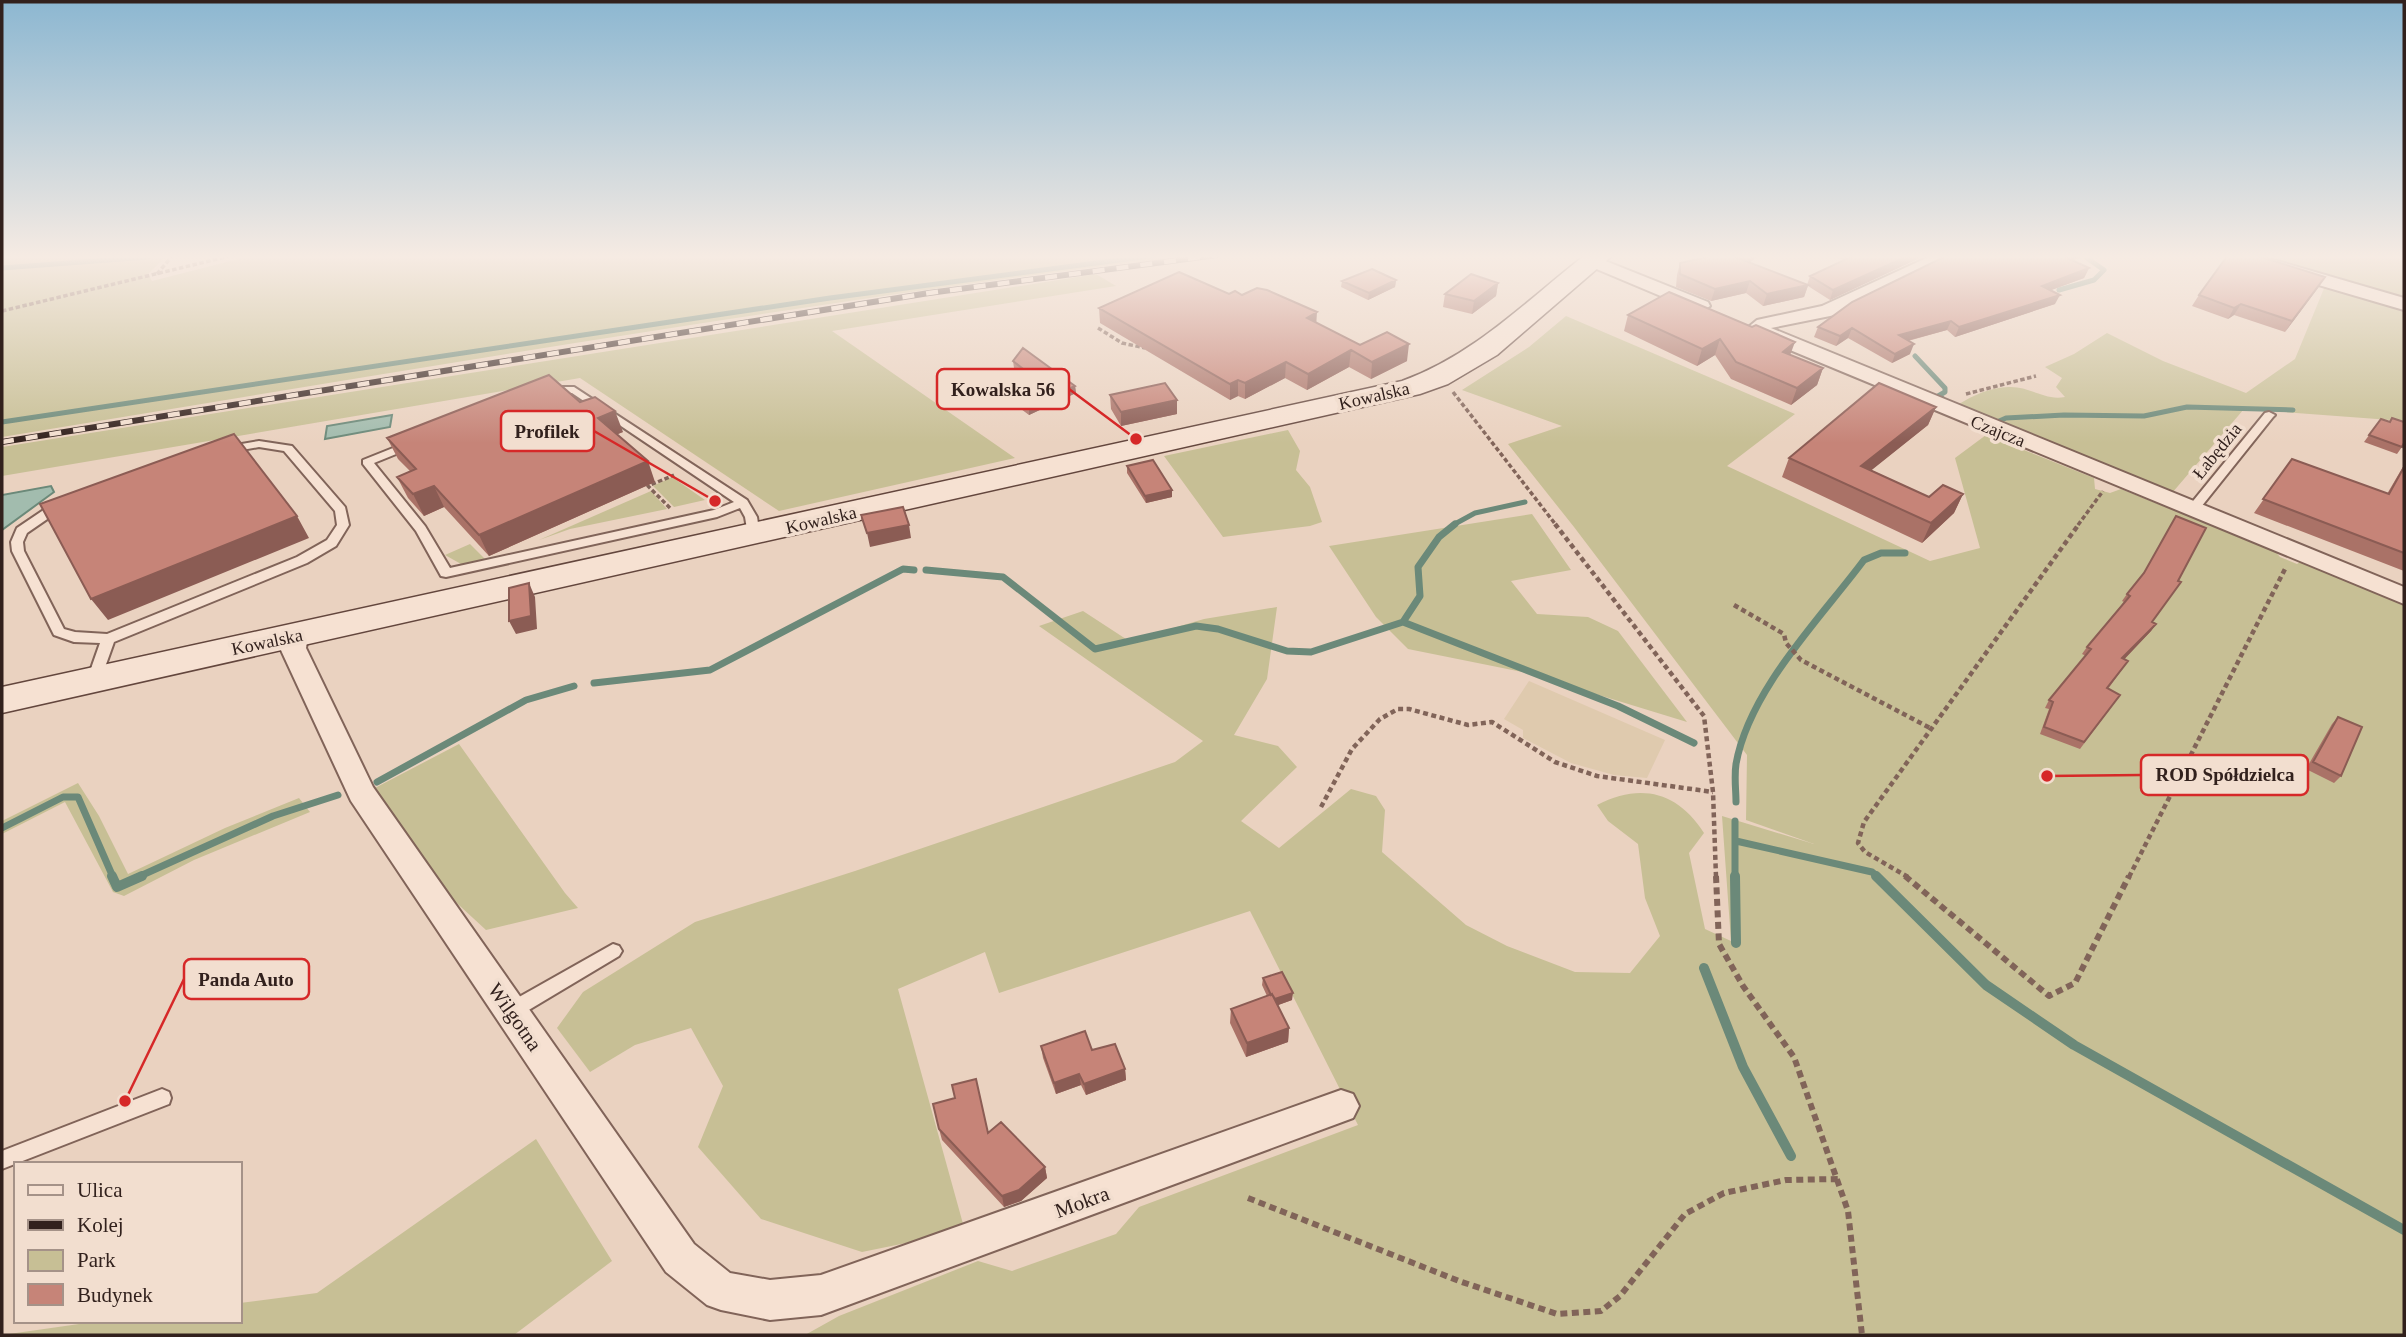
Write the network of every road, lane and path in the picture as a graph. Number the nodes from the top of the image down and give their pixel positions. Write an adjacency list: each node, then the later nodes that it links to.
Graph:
1 (1526, 317): 16 (street, Kowalska)
2 (1797, 317): 7 (street, Czajcza)
3 (1098, 328): 4 (path)
4 (1150, 348)
5 (2036, 376): 7 (path)
6 (540, 394): 11 (lane)
7 (1940, 407): 12 (street, Czajcza)
8 (1471, 414): 25 (path)
9 (2269, 415): 14 (lane, Łabędzia)
10 (429, 438): 15 (lane)
11 (691, 467): 13 (lane); 15 (path)
12 (2111, 478): 14 (street, Czajcza); 24 (path)
13 (743, 503): 15 (lane); 16 (lane)
14 (2193, 509): 17 (street, Czajcza)
15 (671, 522)
16 (754, 535): 20 (street, Kowalska)
17 (2294, 551): 18 (street, Czajcza); 24 (path)
18 (2404, 596)
19 (1734, 604): 24 (path)
20 (295, 636): 22 (street, Kowalska); 28 (street, Wilgotna)
21 (108, 639): 21 (lane); 22 (lane)
22 (94, 680): 23 (street, Kowalska)
23 (2, 701)
24 (1932, 729)
25 (1713, 792): 26 (path); 32 (path)
26 (1321, 807)
27 (613, 951): 28 (lane)
28 (511, 1011): 34 (street, Wilgotna)
29 (162, 1098): 31 (lane)
30 (1341, 1106): 34 (street, Mokra)
31 (2, 1160)
32 (1838, 1179): 33 (path); 35 (path)
33 (1248, 1198)
34 (821, 1295)
35 (1862, 1335)

